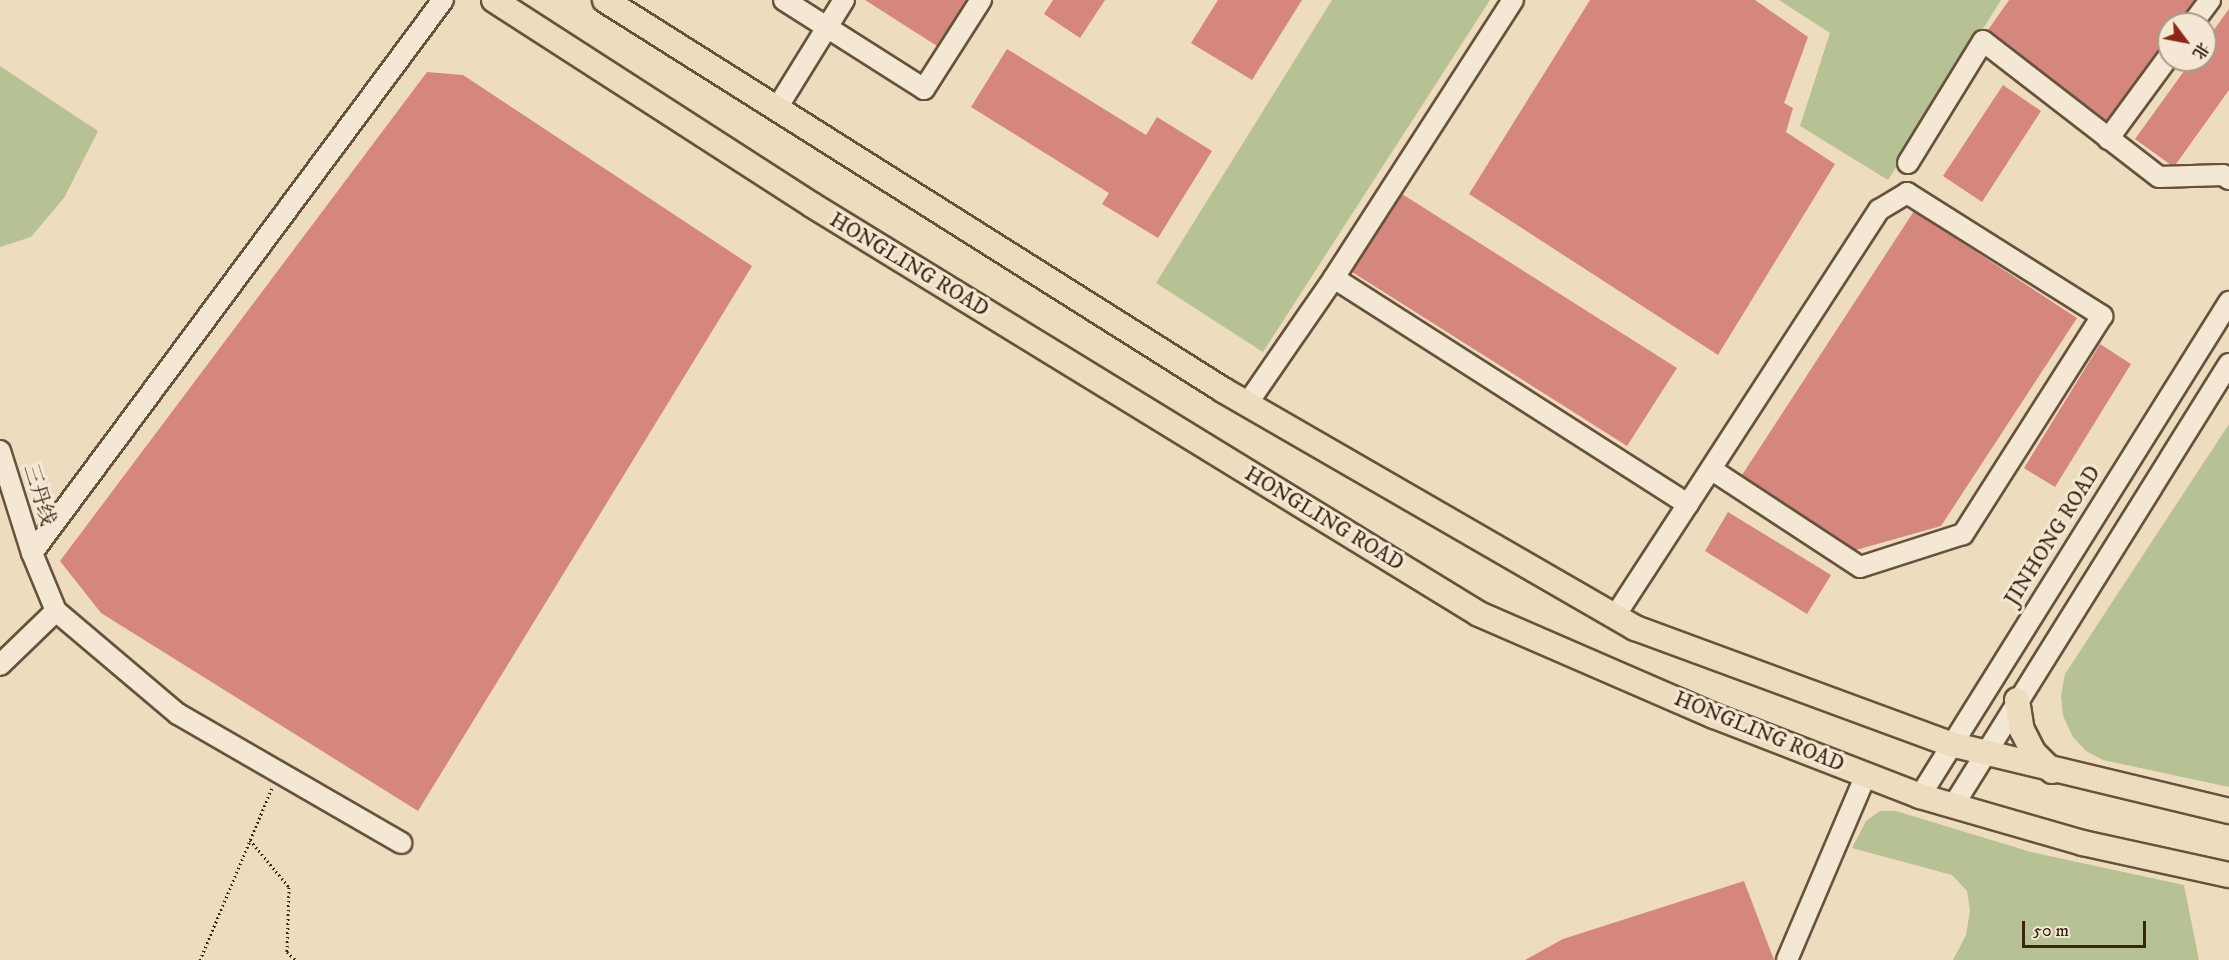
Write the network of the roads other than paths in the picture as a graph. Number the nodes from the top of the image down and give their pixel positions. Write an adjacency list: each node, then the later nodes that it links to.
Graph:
1 (443, 0): 21 (street)
2 (494, 0): 29 (main road, HONGLING ROAD)
3 (606, 0): 10 (main road)
4 (784, 0): 8 (street)
5 (844, 0): 8 (street)
6 (981, 0): 8 (street)
7 (1513, 0): 14 (street)
8 (827, 28): 10 (street)
9 (2157, 72): 11 (street)
10 (777, 108): 17 (main road)
11 (2108, 140): 12 (street); 13 (street)
12 (1908, 163)
13 (2229, 179)
14 (1334, 278): 17 (street); 20 (street)
15 (2229, 302): 26 (street, JINHONG ROAD)
16 (2229, 364): 25 (street)
17 (1247, 404): 23 (main road)
18 (0, 451): 21 (street, 三丹线)
19 (1710, 469): 19 (street); 20 (street)
20 (1688, 504): 23 (street)
21 (32, 553): 22 (street, 三丹线)
22 (56, 611): 24 (street); 33 (street)
23 (1615, 616): 26 (main road)
24 (0, 665)
25 (2017, 700): 27 (street); 28 (main road)
26 (1950, 744): 27 (main road); 30 (street, JINHONG ROAD)
27 (1983, 754): 28 (main road); 31 (street)
28 (2052, 771): 32 (main road)
29 (1866, 775): 30 (main road, HONGLING ROAD); 35 (street)
30 (1920, 796): 31 (main road, HONGLING ROAD)
31 (1953, 806): 34 (main road, HONGLING ROAD)
32 (2229, 812)
33 (401, 843)
34 (2229, 875)
35 (1787, 960)

